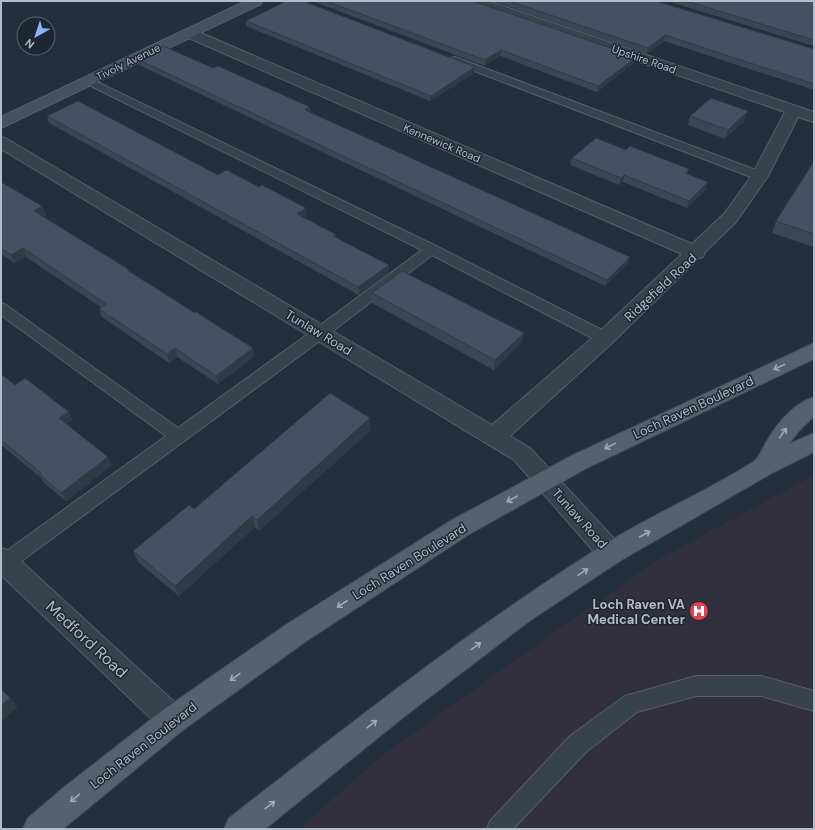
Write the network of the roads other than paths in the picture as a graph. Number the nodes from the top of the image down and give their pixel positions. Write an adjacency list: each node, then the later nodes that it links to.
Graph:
1 (256, 1): 3 (street, Tivoly Avenue)
2 (475, 1): 6 (street, Upshire Road)
3 (189, 33): 5 (street, Tivoly Avenue); 12 (street, Kennewick Road)
4 (447, 58): 10 (lane)
5 (89, 81): 8 (street, Tivoly Avenue); 11 (lane)
6 (794, 110): 7 (street, Upshire Road); 10 (street, Ridgefield Road)
7 (814, 117)
8 (1, 123)
9 (1, 142): 14 (street, Tunlaw Road)
10 (760, 176): 12 (street, Ridgefield Road)
11 (431, 249): 14 (lane); 15 (lane)
12 (696, 253): 15 (street, Ridgefield Road)
13 (1, 308): 18 (lane)
14 (320, 333): 18 (lane); 19 (street, Tunlaw Road)
15 (605, 338): 19 (street, Ridgefield Road)
16 (814, 350): 22 (main road, Loch Raven Boulevard, one-way to 22)
17 (814, 405): 21 (main road, one-way to 17)
18 (177, 436): 24 (lane)
19 (494, 437): 22 (street, Tunlaw Road)
20 (814, 442): 21 (main road)
21 (764, 467): 23 (main road, one-way to 21)
22 (546, 480): 23 (street, Tunlaw Road); 26 (main road, Loch Raven Boulevard, one-way to 26)
23 (611, 553): 28 (main road, one-way to 23)
24 (2, 562): 26 (street, Medford Road)
25 (814, 701): 29 (lane)
26 (173, 720): 27 (main road, Loch Raven Boulevard, one-way to 27)
27 (39, 829)
28 (240, 829)
29 (498, 829)

